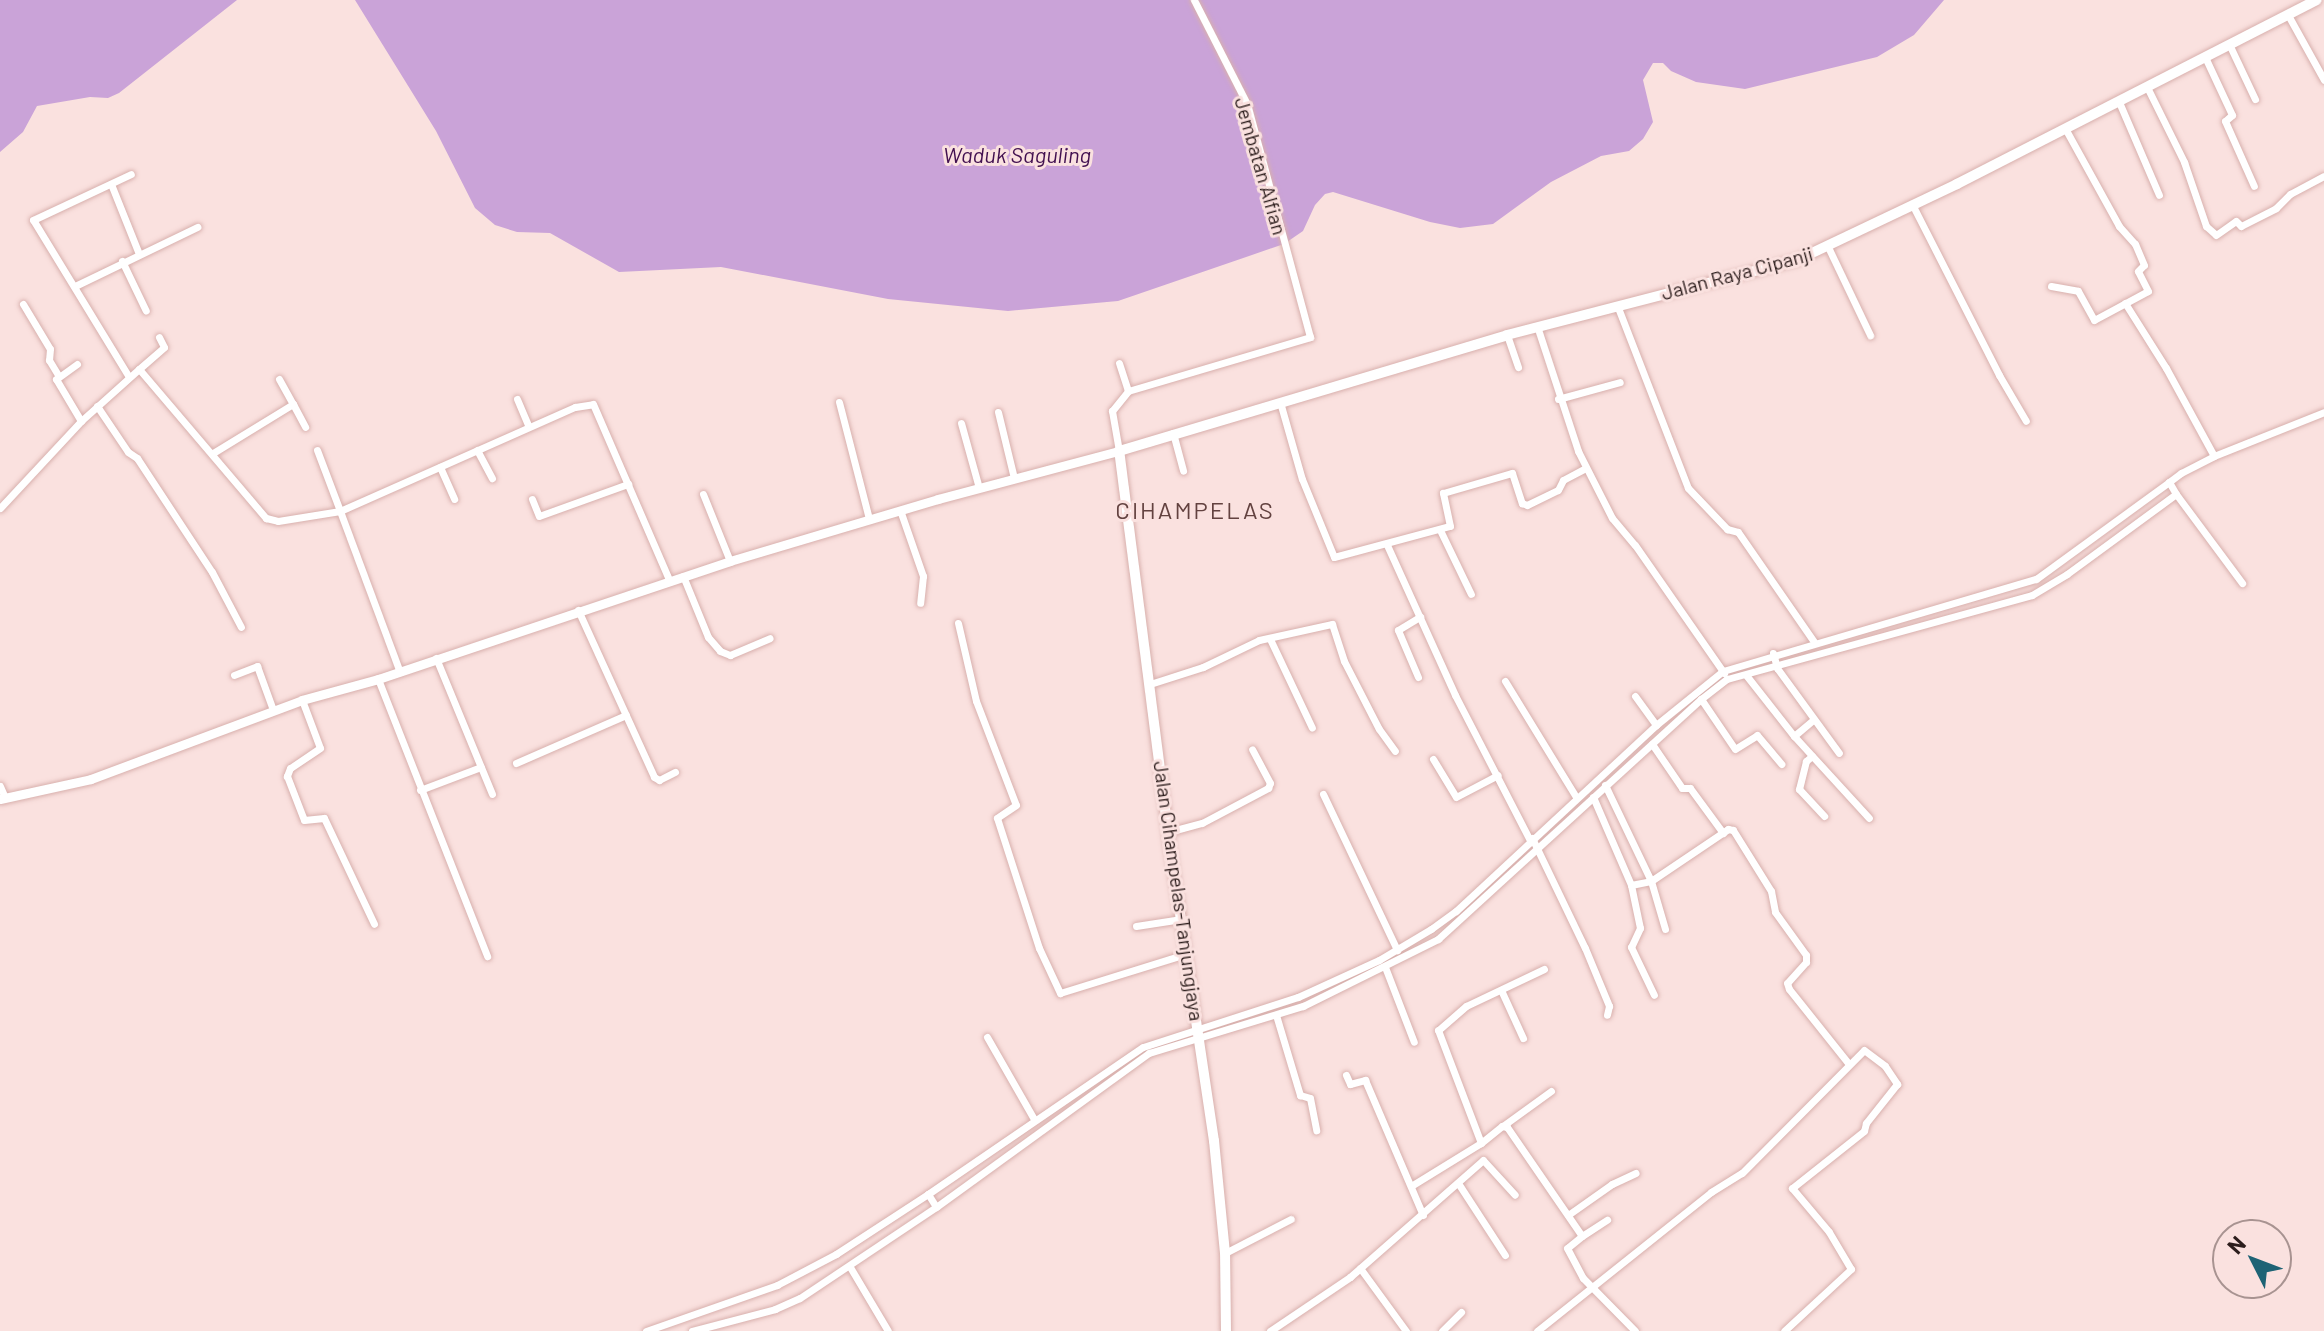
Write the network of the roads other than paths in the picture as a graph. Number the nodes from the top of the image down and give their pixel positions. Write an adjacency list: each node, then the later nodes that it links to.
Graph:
1 (1194, 0): 40 (street, Jembatan Alfian)
2 (2317, 0): 3 (main road, Jalan Raya Cipanji)
3 (2296, 5): 4 (main road, Jalan Raya Cipanji)
4 (2288, 15): 5 (main road, Jalan Raya Cipanji); 7 (street)
5 (2229, 44): 6 (main road, Jalan Raya Cipanji); 9 (street)
6 (2205, 57): 8 (main road, Jalan Raya Cipanji); 15 (street)
7 (2324, 80)
8 (2147, 87): 10 (main road, Jalan Raya Cipanji); 13 (street)
9 (2255, 99)
10 (2119, 102): 11 (main road, Jalan Raya Cipanji); 16 (street)
11 (2065, 128): 17 (main road, Jalan Raya Cipanji); 24 (street)
12 (131, 174): 14 (street)
13 (2324, 176)
14 (111, 184): 20 (street); 22 (street)
15 (2254, 186)
16 (2159, 195)
17 (1913, 206): 19 (main road, Jalan Raya Cipanji); 50 (street)
18 (197, 227): 20 (street)
19 (1828, 247): 26 (main road, Jalan Raya Cipanji); 30 (street)
20 (139, 254): 21 (street)
21 (122, 261): 22 (street); 27 (street)
22 (75, 286): 37 (street)
23 (2051, 286): 24 (street)
24 (2125, 303): 59 (street)
25 (23, 304): 36 (street)
26 (1617, 305): 28 (main road, Jalan Raya Cipanji); 90 (street)
27 (146, 311)
28 (1537, 326): 29 (main road, Jalan Raya Cipanji); 42 (street)
29 (1507, 335): 34 (street); 44 (main road, Jalan Raya Cipanji)
30 (1870, 335)
31 (159, 337): 35 (street)
32 (1119, 363): 40 (street)
33 (77, 364): 36 (street)
34 (1518, 367)
35 (139, 369): 37 (street); 58 (street)
36 (58, 375): 49 (street)
37 (129, 377): 46 (street)
38 (279, 379): 45 (street)
39 (1620, 382): 42 (street)
40 (1128, 391): 57 (street)
41 (517, 399): 53 (street)
42 (1558, 399): 61 (street)
43 (839, 402): 75 (street)
44 (1280, 402): 54 (main road, Jalan Raya Cipanji); 77 (street)
45 (293, 404): 52 (street); 58 (street)
46 (97, 406): 49 (street); 87 (street)
47 (998, 412): 64 (street)
48 (2324, 412): 59 (street)
49 (81, 421): 72 (street)
50 (2026, 421)
51 (961, 423): 67 (street)
52 (305, 427)
53 (529, 427): 56 (street); 66 (street)
54 (1173, 433): 57 (main road, Jalan Raya Cipanji); 62 (street)
55 (317, 450): 74 (street)
56 (477, 450): 60 (street); 63 (street)
57 (1119, 451): 64 (street); 102 (main road, Jalan Cihampelas-Tanjungjaya)
58 (213, 453): 74 (street)
59 (2214, 456): 65 (street)
60 (440, 467): 70 (street); 74 (street)
61 (1586, 468): 76 (street); 94 (street)
62 (1183, 471)
63 (492, 478)
64 (1014, 478): 67 (street)
65 (2169, 482): 69 (street); 90 (street)
66 (628, 484): 71 (street); 80 (street)
67 (979, 488): 73 (street)
68 (703, 494): 78 (street)
69 (2176, 494): 81 (street); 93 (street)
70 (454, 499)
71 (532, 499)
72 (0, 508)
73 (900, 510): 75 (street); 83 (street)
74 (340, 511): 95 (street)
75 (869, 519): 78 (street)
76 (1440, 530): 77 (street); 82 (street)
77 (1387, 545): 85 (street)
78 (730, 561): 79 (street)
79 (683, 576): 80 (street); 88 (street)
80 (669, 580): 84 (street)
81 (2242, 583)
82 (1471, 594)
83 (920, 603)
84 (578, 610): 92 (street); 107 (street)
85 (1420, 617): 98 (street); 122 (street)
86 (958, 623): 144 (street)
87 (241, 627)
88 (770, 638)
89 (1270, 639): 102 (street); 110 (street); 114 (street)
90 (1815, 643): 91 (street)
91 (1773, 653): 93 (street); 94 (street)
92 (436, 658): 95 (street); 120 (street)
93 (1777, 668): 97 (street); 108 (street)
94 (1723, 671): 100 (street); 109 (street)
95 (400, 672): 99 (street)
96 (234, 675): 106 (street)
97 (1746, 675): 100 (street); 111 (street)
98 (1418, 677)
99 (378, 679): 105 (street); 125 (street)
100 (1727, 679): 104 (street)
101 (1505, 681): 128 (street)
102 (1150, 684): 133 (main road, Jalan Cihampelas-Tanjungjaya)
103 (1635, 696): 109 (street)
104 (1701, 699): 112 (street); 119 (street)
105 (302, 700): 106 (street); 139 (street)
106 (273, 710): 130 (street)
107 (626, 715): 118 (street); 121 (street)
108 (1813, 720): 111 (street); 115 (street)
109 (1656, 725): 128 (street)
110 (1312, 728)
111 (1794, 736): 116 (street)
112 (1652, 744): 123 (street); 134 (street)
113 (1252, 749): 133 (street)
114 (1395, 751)
115 (1839, 753)
116 (1812, 756): 131 (street); 132 (street)
117 (1433, 759): 122 (street)
118 (516, 763)
119 (1781, 764)
120 (481, 767): 125 (street); 126 (street)
121 (675, 772)
122 (1498, 775): 135 (street)
123 (1605, 785): 129 (street); 136 (street)
124 (0, 786): 130 (street)
125 (420, 790): 145 (street)
126 (492, 794)
127 (1323, 794): 143 (street)
128 (1576, 797): 135 (street)
129 (1593, 797): 135 (street); 137 (street)
130 (3, 798)
131 (1824, 816)
132 (1869, 818)
133 (1168, 832): 138 (main road, Jalan Cihampelas-Tanjungjaya)
134 (1723, 833): 136 (street); 158 (street)
135 (1534, 842): 142 (street); 142 (street); 152 (street)
136 (1651, 881): 137 (street); 141 (street)
137 (1631, 885): 150 (street)
138 (1181, 919): 140 (street); 144 (main road, Jalan Cihampelas-Tanjungjaya)
139 (374, 924)
140 (1136, 926)
141 (1665, 929)
142 (1434, 934): 143 (street); 146 (street)
143 (1397, 950): 148 (street)
144 (1186, 954): 153 (main road, Jalan Cihampelas-Tanjungjaya)
145 (487, 956)
146 (1385, 967): 148 (street); 157 (street)
147 (1544, 969): 149 (street)
148 (1330, 990): 151 (street); 153 (street)
149 (1501, 990): 155 (street); 164 (street)
150 (1654, 995)
151 (1276, 1015): 156 (street); 163 (street)
152 (1607, 1015)
153 (1198, 1027): 156 (main road, Jalan Cihampelas-Tanjungjaya); 161 (street)
154 (987, 1037): 161 (street)
155 (1523, 1038)
156 (1200, 1040): 165 (street); 176 (main road, Jalan Cihampelas-Tanjungjaya)
157 (1414, 1042)
158 (1848, 1063): 180 (street); 191 (street)
159 (1346, 1075): 168 (street)
160 (1551, 1091): 162 (street)
161 (1034, 1119): 165 (street)
162 (1504, 1125): 164 (street); 172 (street)
163 (1316, 1130)
164 (1481, 1143): 168 (street)
165 (1007, 1148): 170 (street); 170 (street)
166 (1636, 1173): 172 (street)
167 (1458, 1183): 169 (street); 171 (street); 177 (street)
168 (1411, 1186): 171 (street)
169 (1515, 1195)
170 (932, 1200): 178 (street); 182 (street)
171 (1423, 1215): 179 (street)
172 (1568, 1215): 175 (street)
173 (1291, 1219): 176 (street)
174 (1607, 1220): 175 (street)
175 (1582, 1236): 180 (street)
176 (1225, 1253): 185 (main road, Jalan Cihampelas-Tanjungjaya)
177 (1505, 1255)
178 (850, 1267): 183 (street); 184 (street)
179 (1360, 1268): 186 (street); 187 (street)
180 (1593, 1287): 189 (street); 190 (street)
181 (1461, 1312): 188 (street)
182 (646, 1331)
183 (692, 1331)
184 (888, 1331)
185 (1226, 1331)
186 (1270, 1331)
187 (1406, 1331)
188 (1442, 1331)
189 (1537, 1331)
190 (1635, 1331)
191 (1784, 1331)

